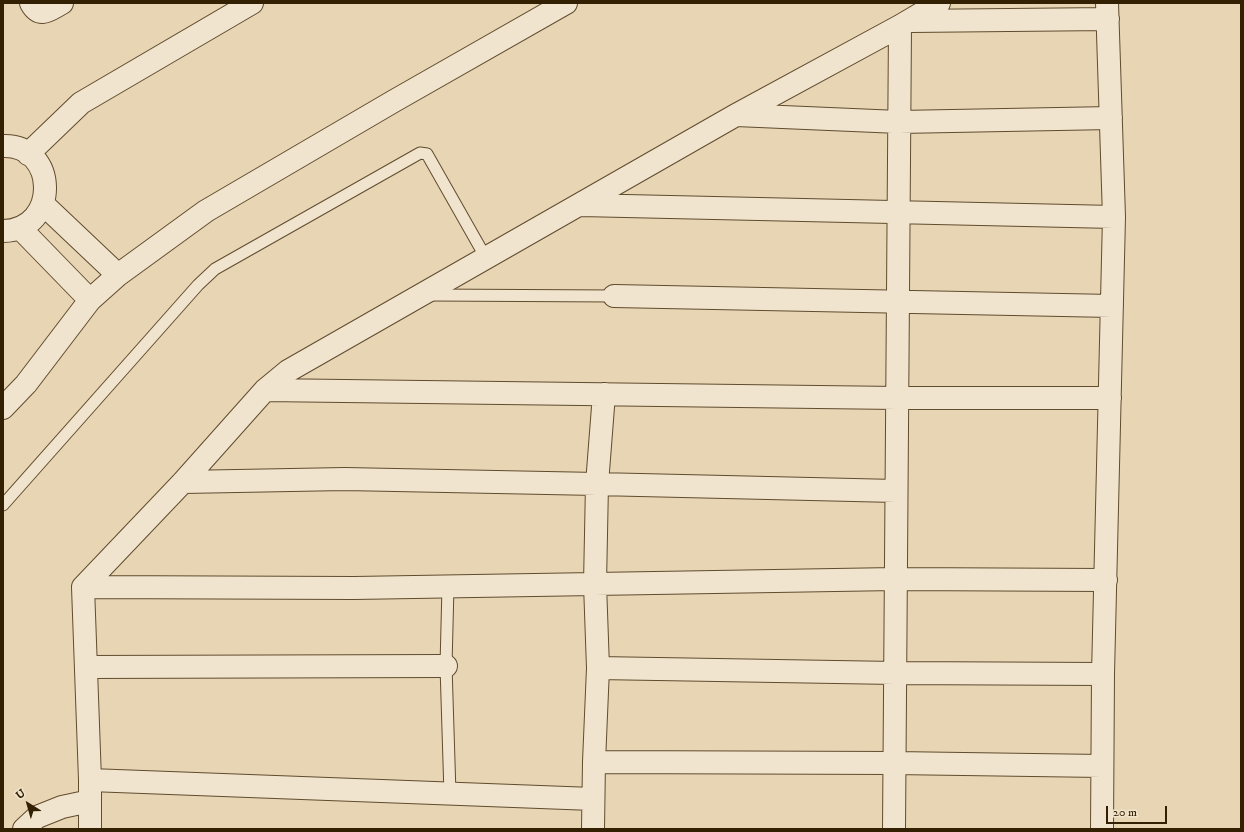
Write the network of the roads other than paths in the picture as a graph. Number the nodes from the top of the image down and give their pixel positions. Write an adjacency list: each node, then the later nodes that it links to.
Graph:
1 (31, 3): 2 (street)
2 (62, 3)
3 (252, 3): 12 (street)
4 (566, 3): 19 (street)
5 (939, 3): 7 (street)
6 (1107, 11): 7 (street); 9 (street)
7 (904, 23): 8 (street); 10 (street)
8 (736, 115): 10 (street); 14 (street)
9 (1111, 118): 10 (street); 16 (street)
10 (899, 122): 15 (street)
11 (3, 146): 12 (street)
12 (28, 154): 13 (street)
13 (43, 204): 17 (street); 19 (street)
14 (581, 205): 15 (street); 18 (street)
15 (898, 212): 16 (street); 23 (street)
16 (1114, 217): 24 (street)
17 (11, 229): 22 (street)
18 (486, 258): 20 (street); 33 (lane)
19 (118, 275): 22 (street)
20 (422, 295): 21 (lane); 25 (street)
21 (614, 296): 23 (street)
22 (90, 300): 29 (street)
23 (898, 302): 24 (street); 27 (street)
24 (1112, 306): 28 (street)
25 (265, 390): 26 (street); 30 (street)
26 (604, 394): 27 (street); 31 (street)
27 (897, 398): 28 (street); 32 (street)
28 (1110, 398): 35 (street)
29 (3, 408)
30 (183, 482): 31 (street); 38 (street)
31 (597, 484): 32 (street); 36 (street)
32 (896, 491): 34 (street)
33 (3, 505)
34 (895, 579): 35 (street); 36 (street); 42 (street)
35 (1106, 580): 43 (street)
36 (595, 584): 37 (street); 41 (street)
37 (448, 586): 38 (street); 39 (lane)
38 (83, 587): 40 (street)
39 (446, 666): 40 (street); 48 (lane)
40 (86, 668): 47 (street)
41 (598, 668): 42 (street); 44 (street)
42 (895, 673): 43 (street); 45 (street)
43 (1103, 674): 46 (street)
44 (594, 762): 45 (street); 49 (street)
45 (894, 763): 46 (street); 53 (street)
46 (1102, 766): 54 (street)
47 (90, 790): 48 (street); 50 (street); 51 (street)
48 (450, 794): 49 (street)
49 (593, 799): 52 (street)
50 (24, 829)
51 (90, 829)
52 (593, 829)
53 (894, 829)
54 (1102, 829)

